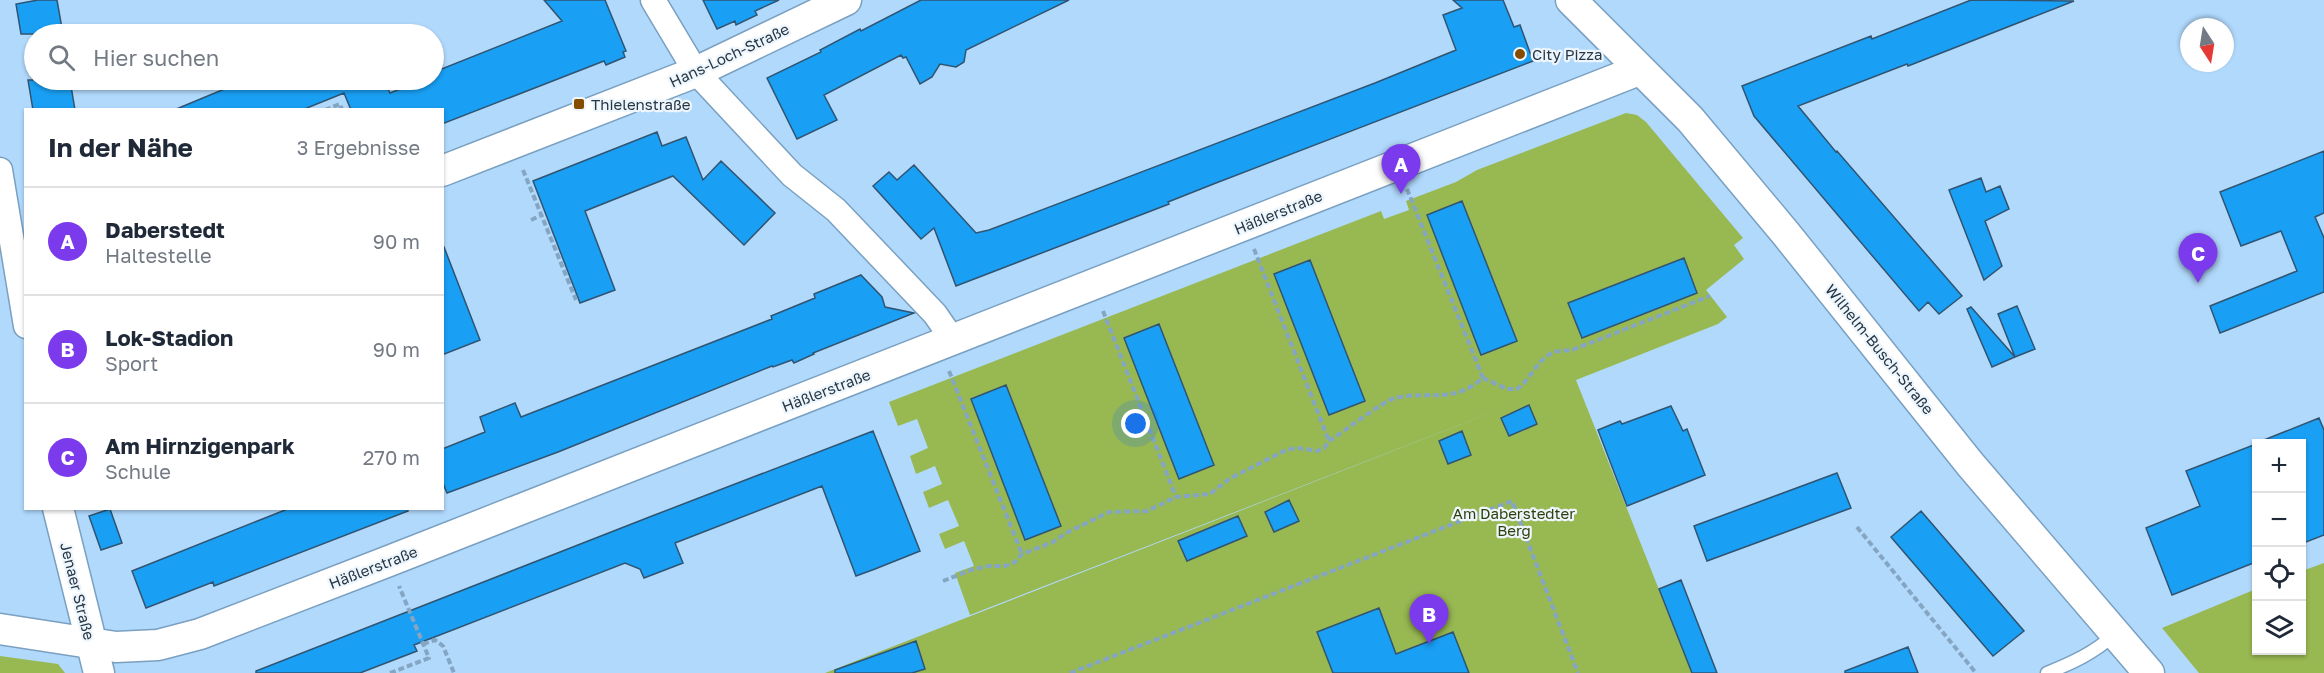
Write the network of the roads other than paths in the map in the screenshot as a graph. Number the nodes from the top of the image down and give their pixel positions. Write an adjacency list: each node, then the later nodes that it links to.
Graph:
1 (653, 0): 5 (street)
2 (846, 0): 5 (street, Hans-Loch-Straße)
3 (1571, 0): 4 (street, Wilhelm-Busch-Straße)
4 (1640, 70): 9 (street, Häßlerstraße); 12 (street, Wilhelm-Busch-Straße)
5 (696, 72): 7 (street, Hans-Loch-Straße); 9 (street)
6 (0, 170): 8 (street)
7 (444, 170)
8 (24, 314)
9 (946, 343): 13 (street, Häßlerstraße)
10 (58, 510): 13 (street, Jenaer Straße)
11 (0, 629): 13 (street, Häßlerstraße)
12 (2115, 634): 15 (lane); 16 (street, Wilhelm-Busch-Straße)
13 (91, 644): 14 (street, Jenaer Straße)
14 (99, 673)
15 (2047, 673)
16 (2149, 673)

